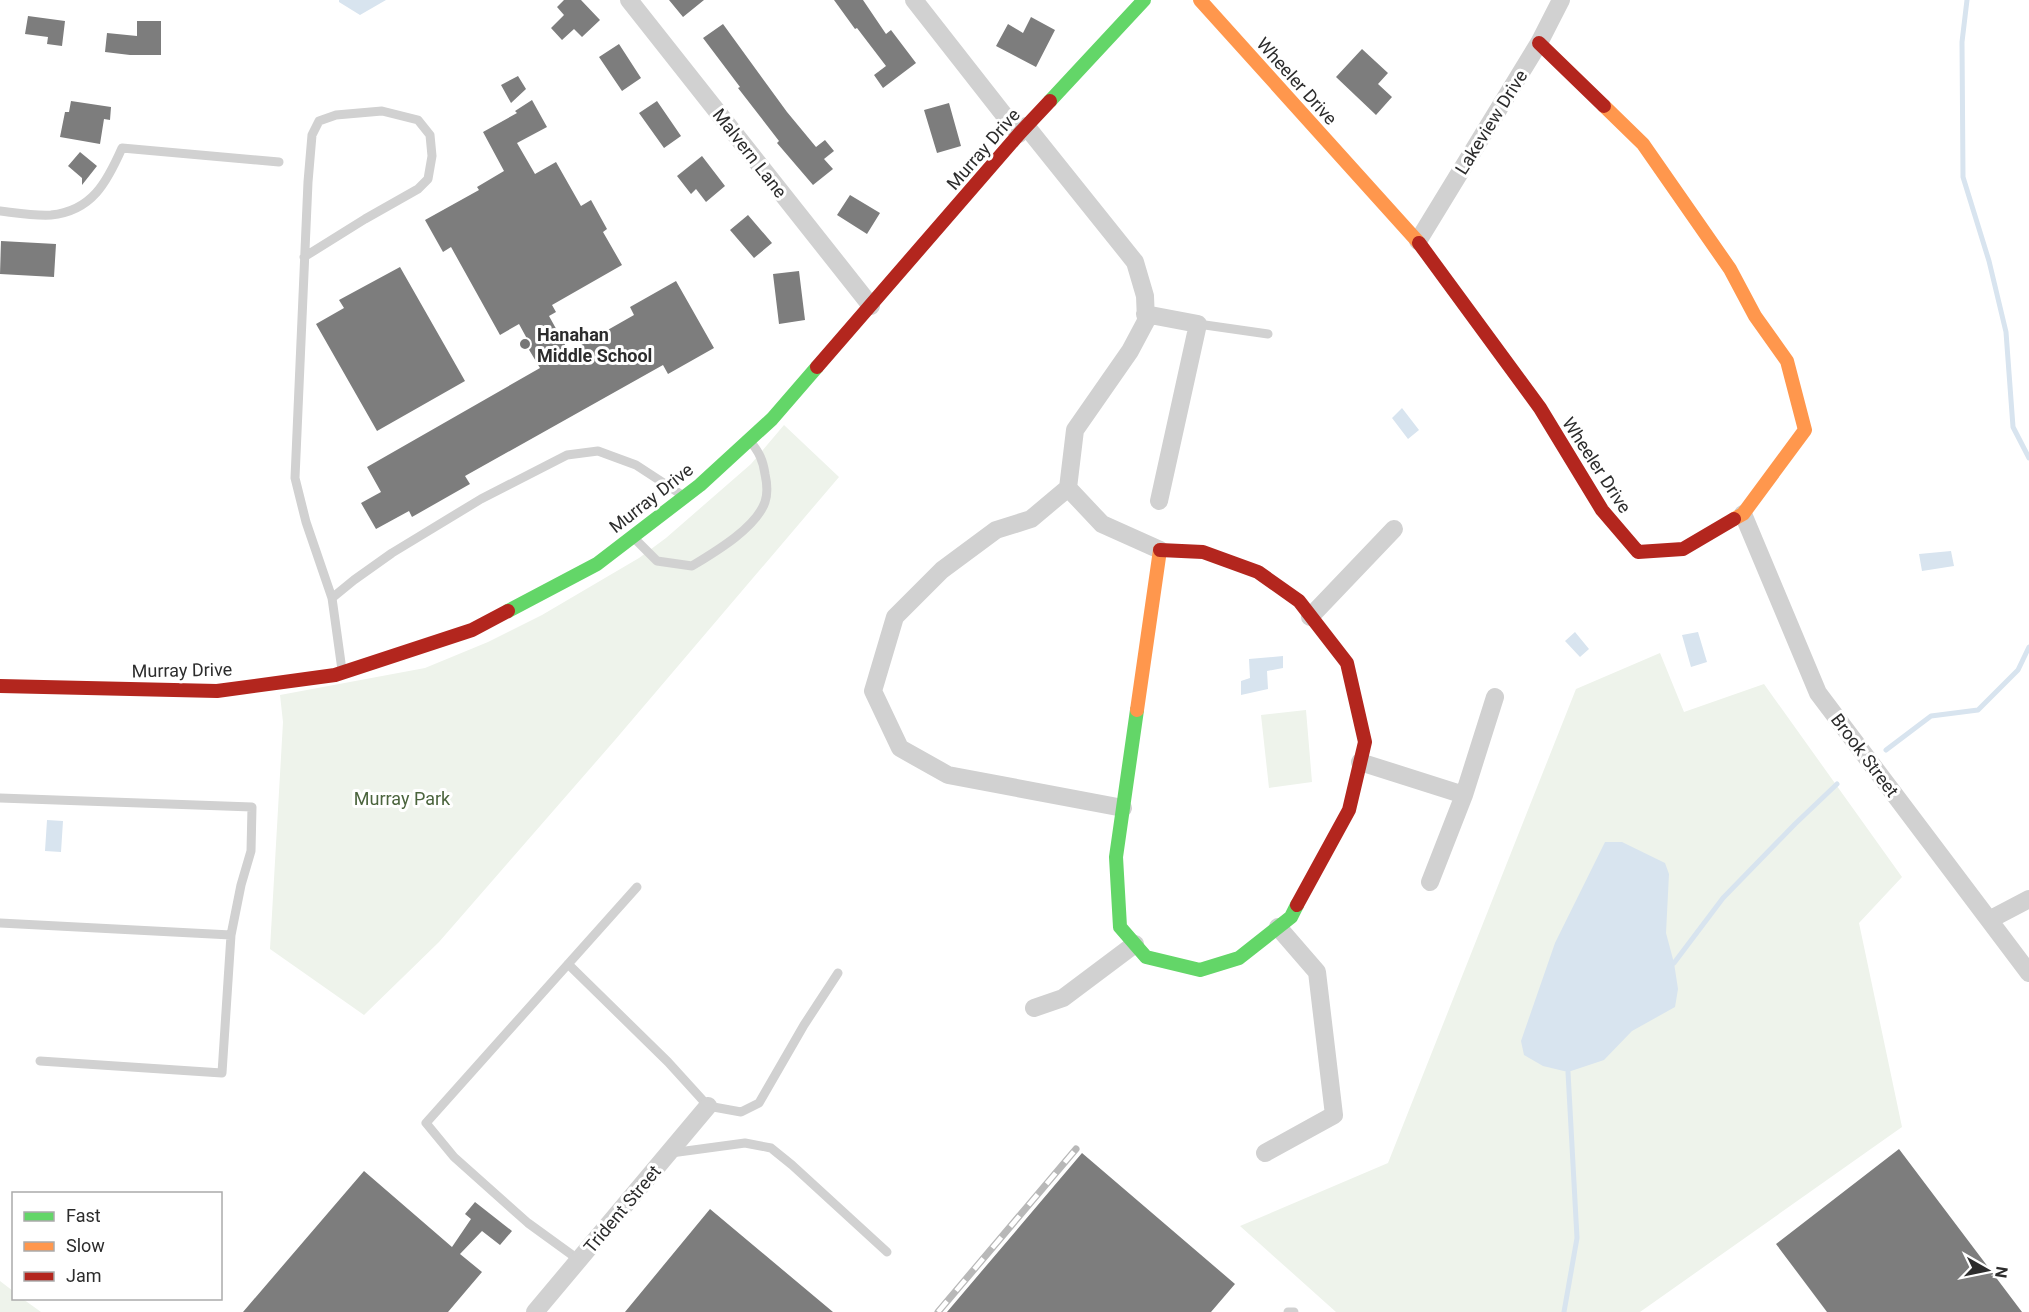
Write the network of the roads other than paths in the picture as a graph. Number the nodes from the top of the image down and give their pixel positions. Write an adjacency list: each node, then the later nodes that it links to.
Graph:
1 (629, 0): 12 (street, Malvern Lane)
2 (914, 0): 7 (street)
3 (1144, 0): 7 (street, Murray Drive)
4 (1200, 0): 10 (street, Wheeler Drive)
5 (1561, 0): 6 (street, Lakeview Drive)
6 (1539, 43): 10 (street, Lakeview Drive); 20 (street, Wheeler Drive)
7 (1023, 130): 12 (street, Murray Drive); 13 (street)
8 (279, 162): 9 (lane)
9 (0, 211)
10 (1418, 241): 20 (street, Wheeler Drive)
11 (304, 258): 11 (lane); 24 (lane)
12 (871, 306): 16 (street, Murray Drive)
13 (1145, 314): 14 (street); 17 (street)
14 (1198, 324): 15 (lane); 19 (street)
15 (1268, 334)
16 (750, 441): 18 (street, Murray Drive); 22 (lane)
17 (1068, 488): 23 (street); 32 (street)
18 (684, 497): 22 (street, Murray Drive); 24 (lane)
19 (1159, 501)
20 (1743, 514): 36 (street, Brook Street)
21 (1394, 529): 25 (street)
22 (633, 536): 26 (street, Murray Drive)
23 (1160, 550): 25 (street); 32 (street)
24 (332, 598): 26 (lane)
25 (1310, 616): 29 (street)
26 (342, 672): 27 (street, Murray Drive)
27 (0, 686)
28 (1495, 697): 30 (street)
29 (1360, 762): 30 (street); 38 (street)
30 (1464, 795): 33 (street)
31 (0, 798): 39 (lane)
32 (1123, 808): 40 (street)
33 (1430, 882)
34 (637, 887): 41 (lane)
35 (2029, 899): 36 (street)
36 (1989, 920): 43 (street, Brook Street)
37 (0, 923): 39 (lane)
38 (1278, 927): 40 (street); 47 (street)
39 (231, 936): 45 (lane)
40 (1135, 944): 44 (street)
41 (568, 964): 46 (lane); 50 (lane)
42 (838, 973): 46 (lane)
43 (2029, 973)
44 (1034, 1008)
45 (40, 1061)
46 (708, 1106): 48 (street, Trident Street)
47 (1265, 1153)
48 (669, 1154): 49 (lane); 50 (street, Trident Street)
49 (887, 1252)
50 (579, 1260): 51 (street, Trident Street)
51 (535, 1312)
52 (1288, 1312): 53 (lane)
53 (1294, 1312)

